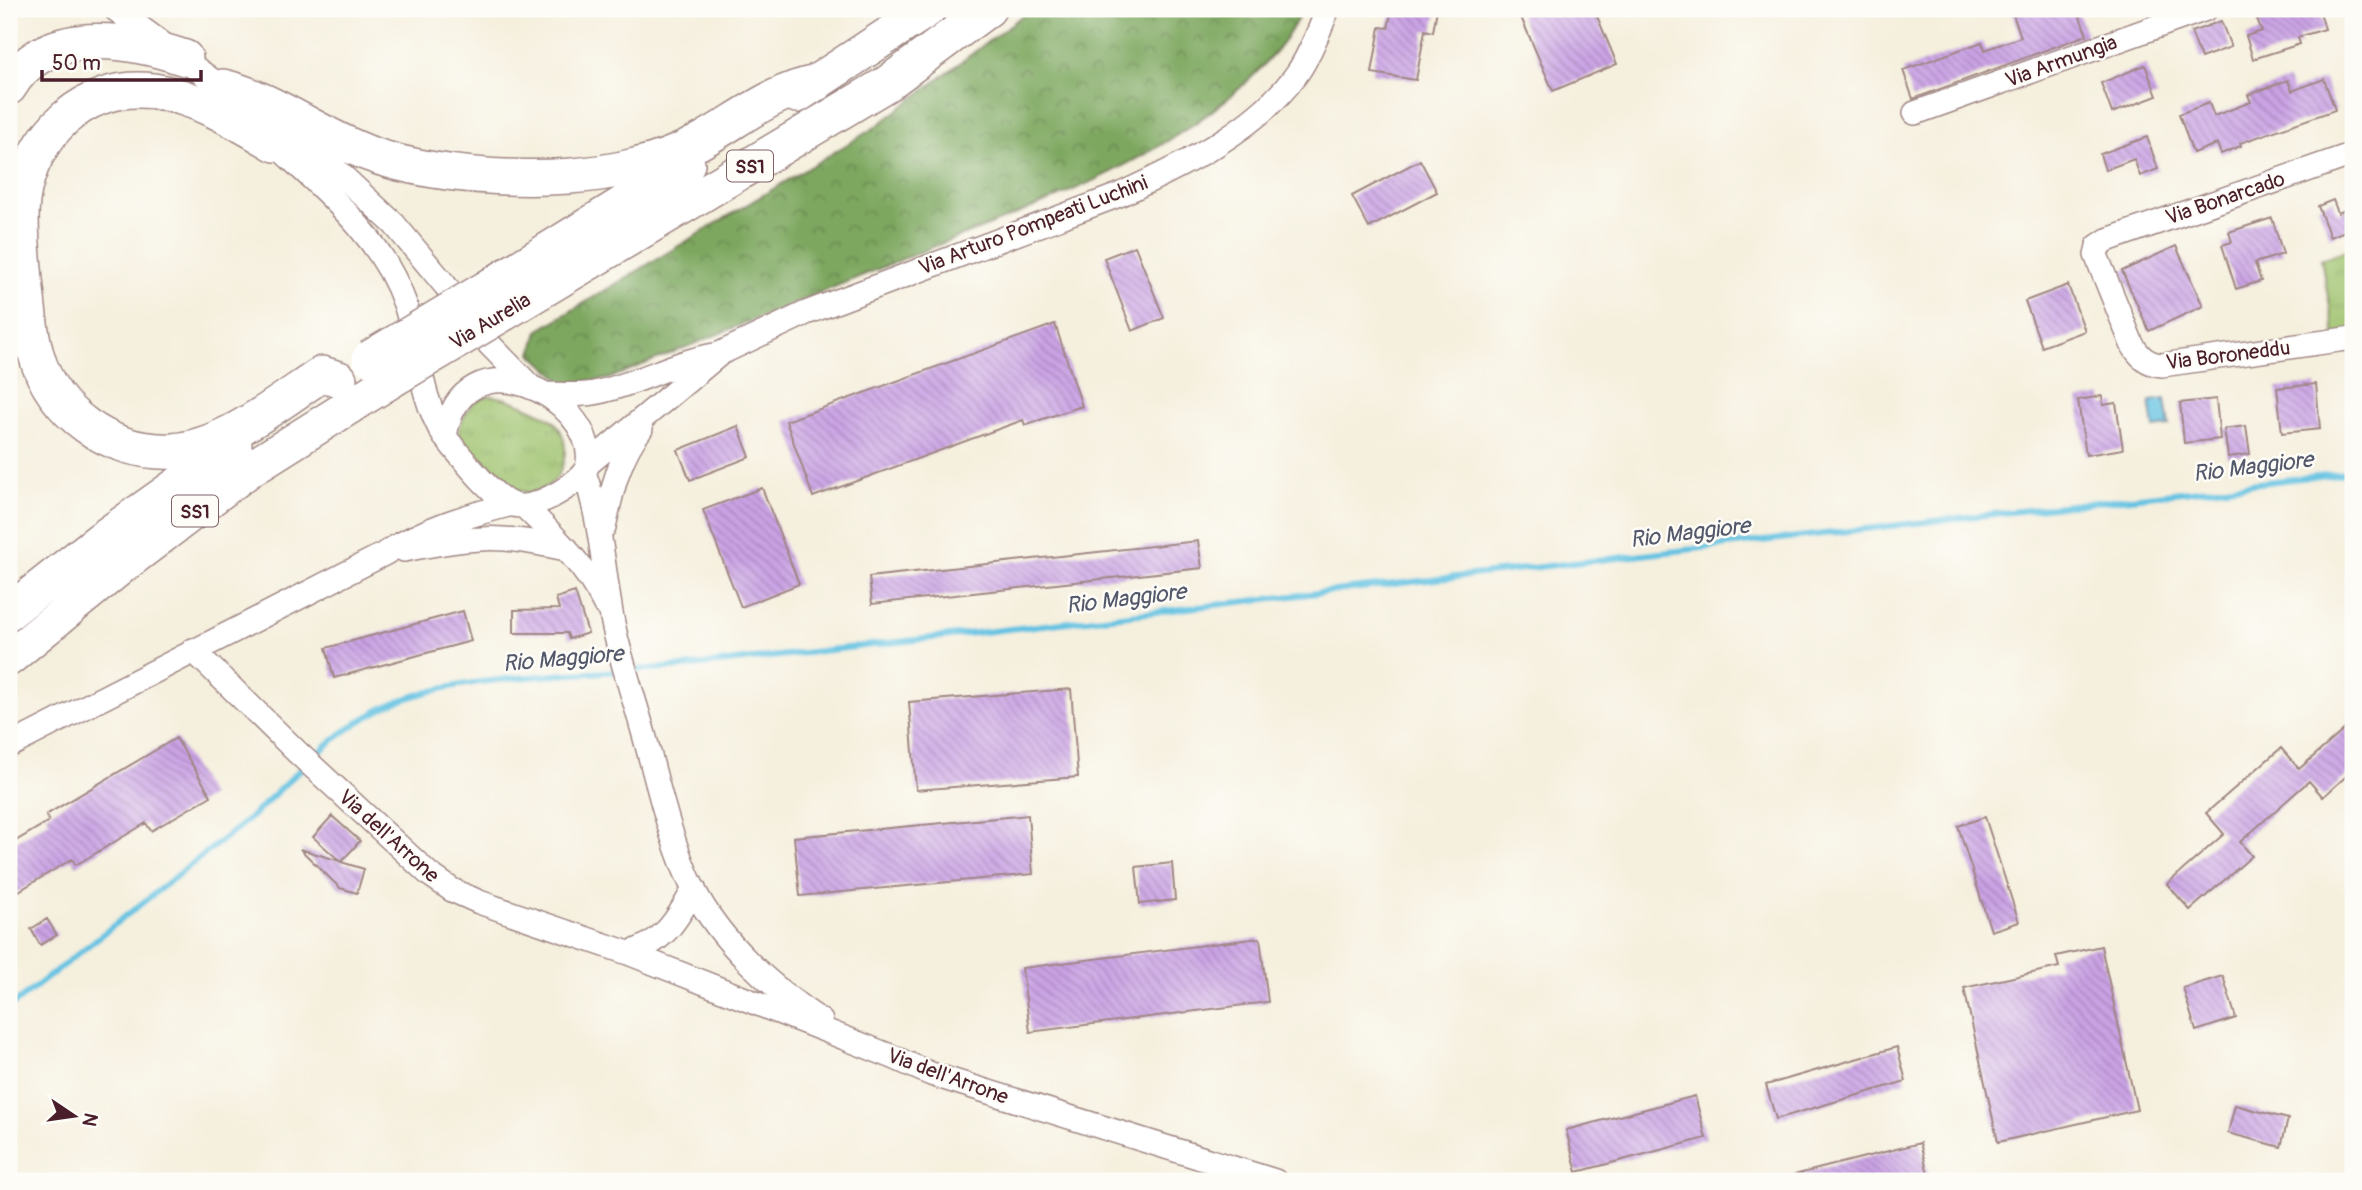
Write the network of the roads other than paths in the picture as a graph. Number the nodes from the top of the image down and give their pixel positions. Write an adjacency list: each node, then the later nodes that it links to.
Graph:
1 (115, 9): 6 (street)
2 (928, 9): 7 (highway, Via Aurelia / SS1)
3 (988, 9): 14 (highway, Via Aurelia / SS1)
4 (1328, 9): 16 (street, Via Arturo Pompeati Luchini)
5 (2206, 9): 10 (street, Via Armungia)
6 (185, 58): 8 (highway); 9 (street)
7 (817, 83): 9 (highway); 14 (highway, Via Aurelia / SS1)
8 (9, 87)
9 (223, 87): 11 (street)
10 (1915, 113)
11 (268, 131): 18 (highway); 19 (street); 21 (street)
12 (2353, 154): 13 (street, Via Bonarcado)
13 (2098, 246): 15 (street, Via Boroneddu)
14 (497, 300): 17 (highway, Via Aurelia / SS1, bridge)
15 (2353, 338)
16 (721, 353): 19 (street, Via Arturo Pompeati Luchini); 20 (street, Via Arturo Pompeati Luchini)
17 (381, 369): 18 (highway, Via Aurelia / SS1); 30 (highway, Via Aurelia / SS1)
18 (339, 379): 27 (highway, Via Aurelia / SS1)
19 (538, 390): 21 (street); 22 (street)
20 (668, 396): 22 (street, Via Arturo Pompeati Luchini); 24 (street, Via Arturo Pompeati Luchini)
21 (445, 437): 23 (street)
22 (586, 468): 23 (street); 24 (street)
23 (518, 505): 25 (street); 26 (street)
24 (601, 540): 28 (street)
25 (567, 549): 26 (street); 28 (street)
26 (384, 554): 29 (street)
27 (9, 612)
28 (614, 626): 32 (street)
29 (193, 650): 31 (street); 33 (street, Via dell'Arrone)
30 (9, 658)
31 (9, 746)
32 (694, 889): 33 (street); 34 (street)
33 (628, 953): 34 (street, Via dell'Arrone)
34 (893, 1057): 35 (street, Via dell'Arrone)
35 (1275, 1181)

